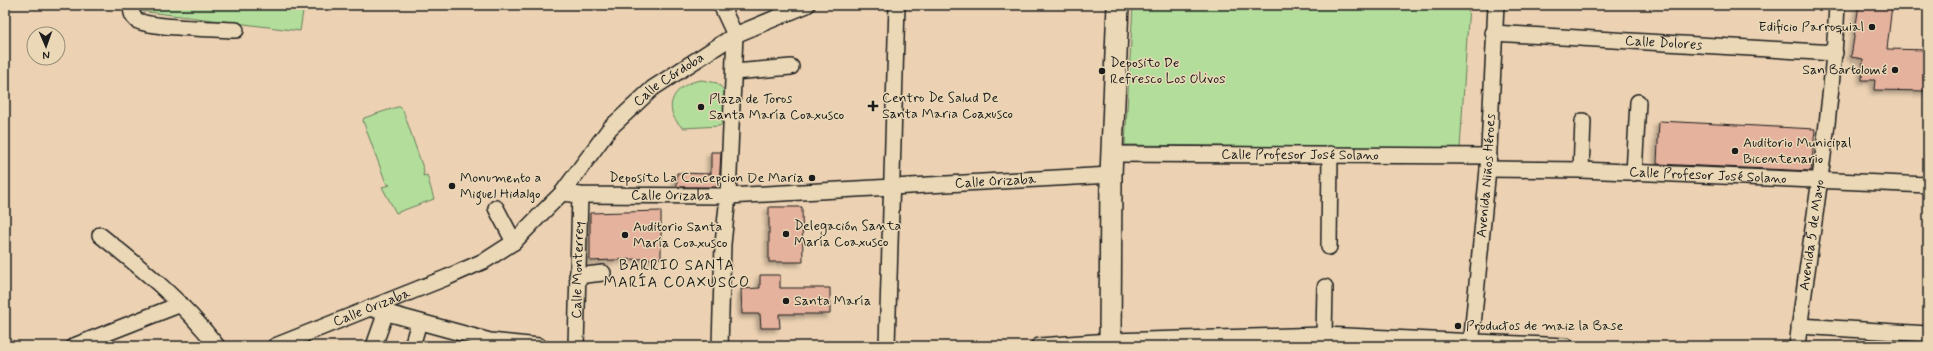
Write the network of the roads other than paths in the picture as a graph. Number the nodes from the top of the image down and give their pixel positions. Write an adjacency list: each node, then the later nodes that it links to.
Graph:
1 (131, 5): 8 (street)
2 (721, 5): 10 (street)
3 (807, 5): 10 (street, Calle Córdoba)
4 (897, 5): 24 (street)
5 (1118, 5): 16 (street)
6 (1496, 5): 9 (street, Avenida Niños Héroes)
7 (1837, 5): 11 (street, Avenida 5 de Mayo)
8 (236, 30)
9 (1493, 32): 11 (street, Calle Dolores); 18 (street, Avenida Niños Héroes)
10 (735, 35): 13 (street); 25 (street, Calle Córdoba)
11 (1835, 53): 22 (street, Avenida 5 de Mayo)
12 (791, 67): 13 (street)
13 (734, 72): 27 (street)
14 (1638, 102): 20 (street)
15 (1583, 121): 19 (street)
16 (1112, 154): 17 (street, Calle Profesor José Solano); 21 (street)
17 (1330, 154): 18 (street, Calle Profesor José Solano); 31 (street)
18 (1488, 163): 19 (street, Calle Profesor José Solano); 45 (street, Avenida Niños Héroes)
19 (1581, 170): 20 (street, Calle Profesor José Solano)
20 (1634, 173): 22 (street, Calle Profesor José Solano)
21 (1112, 174): 24 (street, Calle Orizaba); 44 (street)
22 (1820, 181): 23 (street, Calle Profesor José Solano); 39 (street, Avenida 5 de Mayo)
23 (1928, 185)
24 (892, 188): 27 (street, Calle Orizaba); 54 (street)
25 (562, 193): 26 (street, Calle Orizaba); 30 (street, Calle Orizaba)
26 (580, 195): 27 (street, Calle Orizaba); 33 (street, Calle Monterrey)
27 (728, 196): 53 (street)
28 (496, 208): 30 (street)
29 (100, 235): 35 (street)
30 (514, 242): 36 (street, Calle Orizaba)
31 (1329, 247)
32 (603, 273): 33 (street)
33 (577, 276): 52 (street, Calle Monterrey)
34 (1325, 287): 41 (street)
35 (181, 304): 46 (street); 47 (street)
36 (369, 308): 37 (street); 48 (street, Calle Orizaba)
37 (386, 312): 38 (street); 49 (street)
38 (418, 322): 43 (street); 50 (street)
39 (1800, 326): 40 (street); 57 (street, Avenida 5 de Mayo)
40 (1928, 334)
41 (1324, 335): 42 (street); 45 (street)
42 (1283, 341): 44 (street)
43 (489, 343): 51 (street)
44 (1110, 343): 55 (street)
45 (1471, 343): 56 (street)
46 (74, 346)
47 (217, 346)
48 (275, 346)
49 (374, 346)
50 (412, 346)
51 (539, 346)
52 (576, 346)
53 (720, 346)
54 (887, 346)
55 (1039, 346)
56 (1566, 346)
57 (1797, 346)

